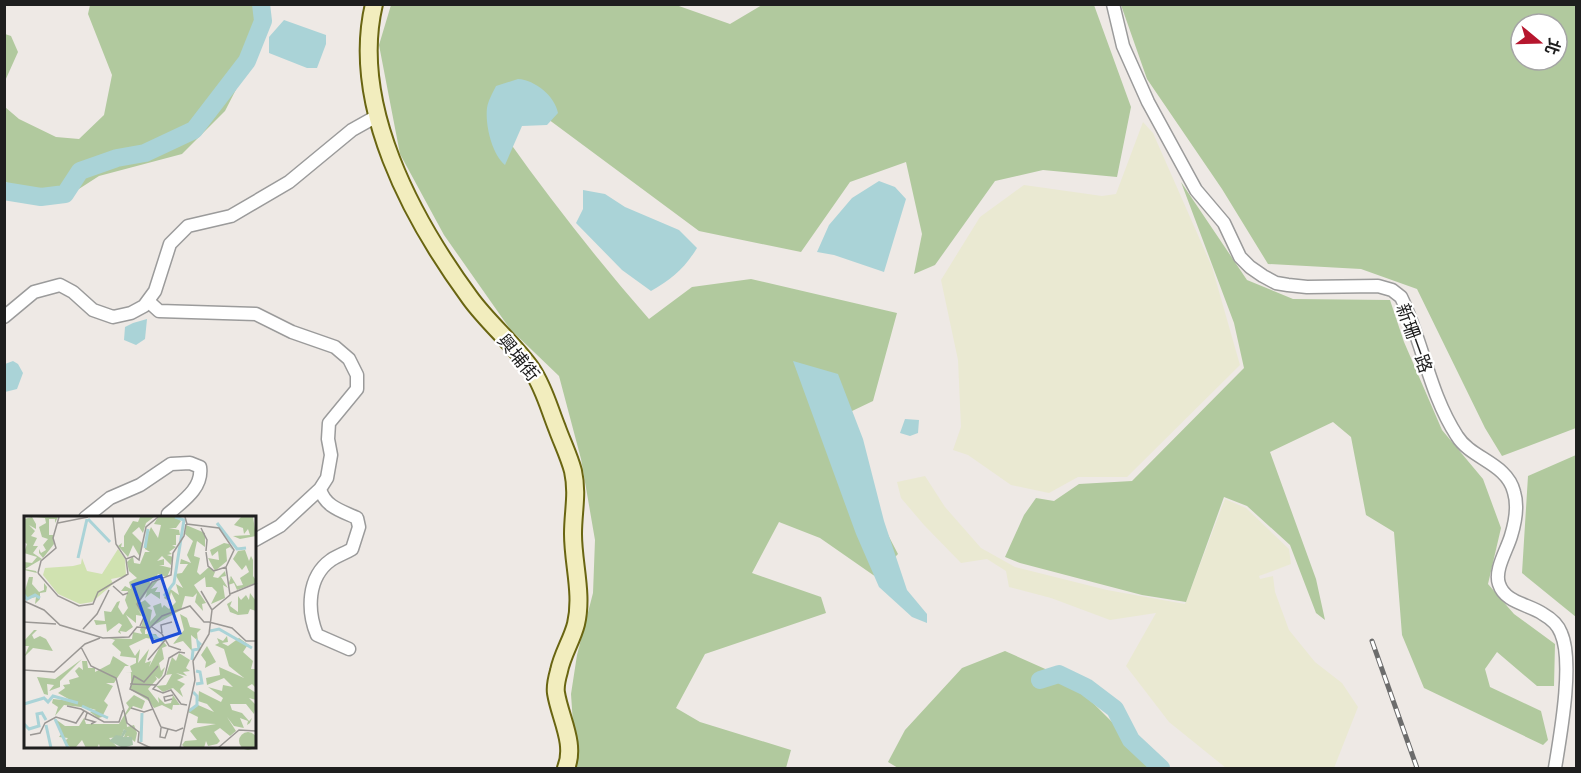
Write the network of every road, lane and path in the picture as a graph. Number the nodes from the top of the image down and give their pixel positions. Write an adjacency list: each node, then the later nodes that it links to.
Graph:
1 (374, 4): 3 (street, 興埔街)
2 (1113, 4): 12 (street, 新珊一路)
3 (377, 117): 4 (street); 11 (street, 興埔街)
4 (148, 301): 5 (street); 6 (street)
5 (4, 318)
6 (320, 489): 9 (street); 10 (street)
7 (88, 516): 8 (street)
8 (168, 516)
9 (256, 539)
10 (349, 649)
11 (566, 768)
12 (1555, 768)

